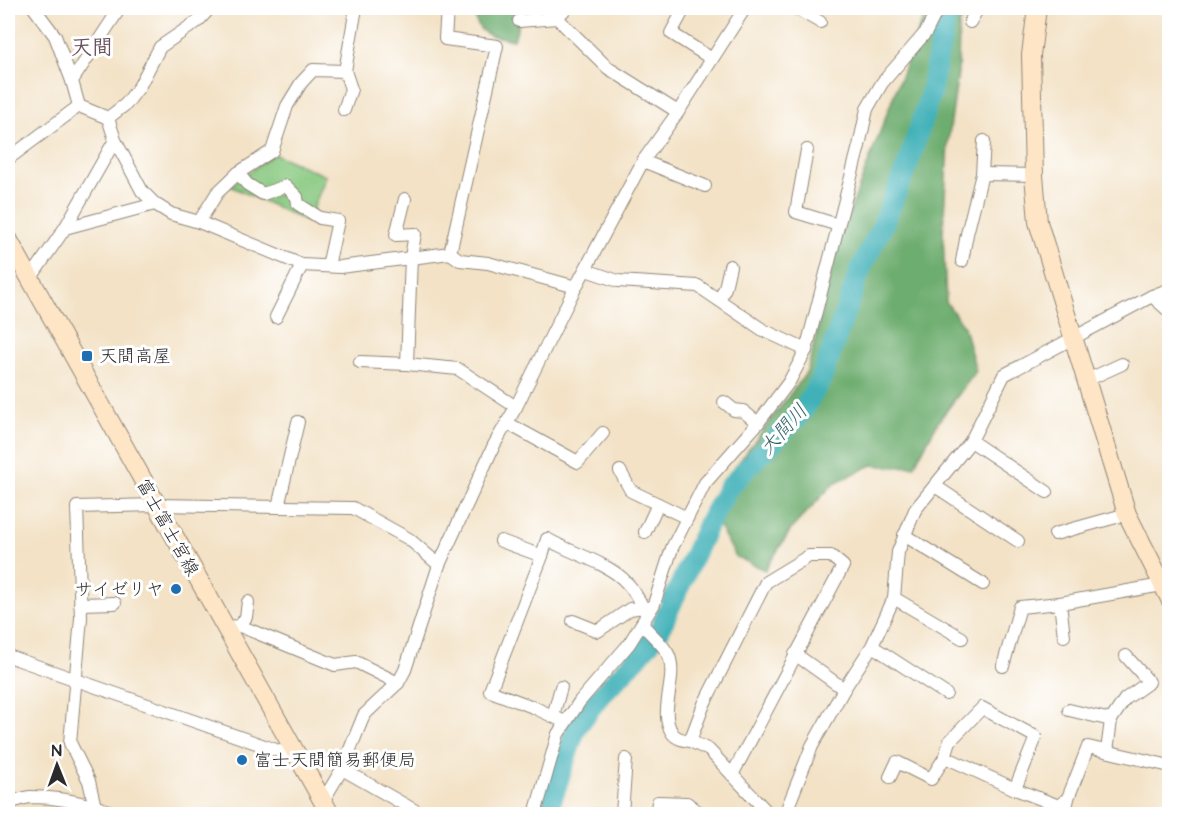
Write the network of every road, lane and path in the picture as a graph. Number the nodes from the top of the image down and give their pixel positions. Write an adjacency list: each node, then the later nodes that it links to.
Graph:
1 (34, 8): 19 (street)
2 (120, 8): 19 (street)
3 (210, 8): 23 (street)
4 (356, 8): 18 (street)
5 (447, 8): 39 (street)
6 (566, 8): 13 (street)
7 (745, 8): 17 (street)
8 (795, 8): 15 (street)
9 (938, 8): 36 (street)
10 (978, 8): 16 (street)
11 (1037, 8): 31 (main road)
12 (684, 9): 17 (street)
13 (557, 18): 14 (street); 22 (street)
14 (519, 21)
15 (820, 22)
16 (970, 22)
17 (712, 59): 22 (street)
18 (345, 71): 21 (street); 29 (street)
19 (72, 81): 20 (street)
20 (79, 106): 23 (street); 27 (street)
21 (344, 110)
22 (678, 112): 28 (street)
23 (108, 118): 24 (street)
24 (115, 140): 34 (street); 37 (street)
25 (984, 141): 30 (street)
26 (807, 150): 36 (street)
27 (8, 159)
28 (643, 161): 32 (street); 45 (street)
29 (238, 173): 35 (street); 43 (street)
30 (982, 174): 31 (street); 41 (street)
31 (1034, 175): 53 (main road)
32 (705, 186)
33 (405, 199): 40 (street)
34 (155, 204): 35 (street); 37 (street)
35 (199, 222): 42 (street)
36 (838, 225): 54 (street)
37 (65, 228): 46 (street)
38 (8, 238): 46 (main road, 富士富士宮線)
39 (450, 253): 40 (street); 47 (street)
40 (411, 257): 43 (street); 56 (street)
41 (962, 261)
42 (302, 265): 43 (street); 52 (street)
43 (328, 266)
44 (730, 266): 50 (street)
45 (586, 270): 47 (street); 50 (street)
46 (30, 279): 70 (main road, 富士富士宮線)
47 (576, 287): 60 (street)
48 (1170, 289): 49 (street)
49 (1152, 296): 51 (street); 53 (street)
50 (719, 300): 54 (street)
51 (1170, 312)
52 (276, 317)
53 (1073, 338): 58 (main road); 65 (street)
54 (806, 350): 63 (street)
55 (360, 362): 56 (street)
56 (407, 364): 60 (street)
57 (1122, 364): 58 (street)
58 (1087, 380): 72 (main road)
59 (724, 402): 63 (street)
60 (516, 407): 62 (street)
61 (298, 422): 71 (street)
62 (507, 423): 64 (street); 80 (street)
63 (758, 423): 73 (street)
64 (603, 433)
65 (970, 441): 67 (street); 68 (street)
66 (620, 471): 69 (street)
67 (934, 486): 76 (street); 78 (street)
68 (1047, 492)
69 (658, 504): 73 (street); 74 (street)
70 (156, 505): 71 (street); 87 (street); 90 (main road, 富士富士宮線)
71 (278, 507): 80 (street)
72 (1127, 514): 75 (street); 82 (main road)
73 (687, 518): 88 (street)
74 (645, 532)
75 (1055, 534)
76 (904, 536): 81 (street); 83 (street)
77 (501, 541): 79 (street)
78 (1018, 541)
79 (542, 556): 88 (street); 104 (street)
80 (439, 565): 99 (street)
81 (983, 584)
82 (1166, 592): 86 (street)
83 (894, 598): 92 (street); 93 (street)
84 (248, 602): 90 (street)
85 (115, 603): 87 (street)
86 (1060, 603): 91 (street); 97 (street)
87 (80, 604): 98 (street)
88 (644, 615): 89 (street); 106 (street); 107 (street)
89 (573, 621)
90 (232, 627): 99 (street); 109 (main road, 富士富士宮線)
91 (1064, 636)
92 (962, 638)
93 (872, 646): 101 (street); 102 (street)
94 (795, 654): 101 (street); 107 (street); 114 (street)
95 (8, 656): 98 (street)
96 (1126, 656): 105 (street)
97 (1003, 666)
98 (75, 681): 109 (street); 119 (street)
99 (398, 683): 113 (street)
100 (561, 687): 104 (street)
101 (844, 689): 128 (street)
102 (946, 694)
103 (1069, 710): 105 (street)
104 (553, 716): 106 (street)
105 (1111, 720): 108 (street)
106 (565, 722): 123 (street)
107 (690, 741): 114 (street)
108 (1107, 751): 112 (street); 117 (street)
109 (296, 757): 120 (main road, 富士富士宮線)
110 (945, 757): 115 (street); 116 (street); 116 (street)
111 (626, 759): 124 (street)
112 (1170, 766)
113 (342, 769): 120 (street); 122 (street)
114 (732, 775): 127 (street)
115 (890, 777)
116 (1015, 789): 117 (street)
117 (1068, 798): 129 (street)
118 (8, 802): 119 (street)
119 (95, 807): 121 (street)
120 (321, 810)
121 (109, 814)
122 (421, 814)
123 (535, 814)
124 (622, 814)
125 (656, 814): 126 (street)
126 (701, 814)
127 (769, 814)
128 (785, 814)
129 (1065, 814)

